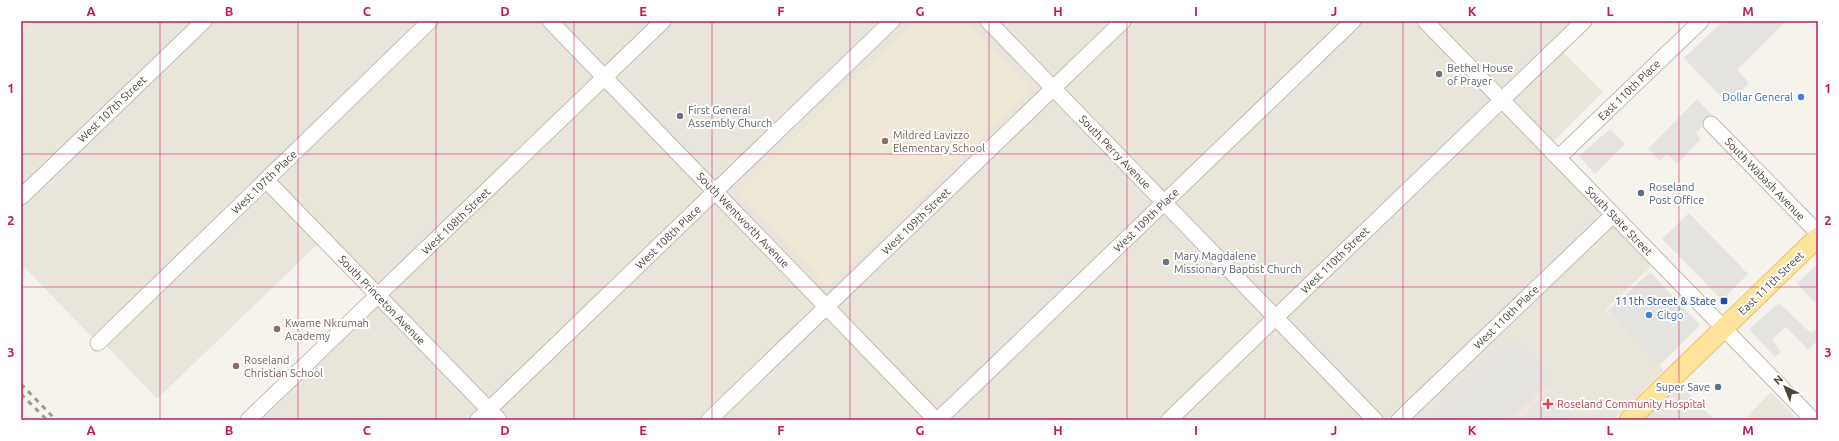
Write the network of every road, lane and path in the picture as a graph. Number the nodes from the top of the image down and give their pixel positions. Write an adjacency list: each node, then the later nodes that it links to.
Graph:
1 (204, 21): 19 (street, West 107th Street)
2 (430, 21): 17 (street, West 107th Place)
3 (550, 21): 12 (street, South Wentworth Avenue)
4 (663, 21): 12 (street, West 108th Street)
5 (892, 21): 18 (street, West 108th Place)
6 (988, 21): 13 (street, South Perry Avenue)
7 (1123, 21): 13 (street, West 109th Street)
8 (1353, 21): 20 (street, West 109th Place)
9 (1425, 21): 14 (street, South State Street)
10 (1584, 21): 14 (street, West 110th Street)
11 (1701, 21): 16 (street, East 110th Place)
12 (605, 78): 18 (street, South Wentworth Avenue); 24 (street, West 108th Street)
13 (1054, 88): 20 (street, South Perry Avenue); 25 (street, West 109th Street)
14 (1502, 100): 16 (street, South State Street); 26 (street, West 110th Street)
15 (1712, 124): 22 (street, South Wabash Avenue)
16 (1558, 158): 21 (street, South State Street)
17 (266, 180): 24 (street, South Princeton Avenue); 28 (street, West 107th Place)
18 (715, 192): 25 (street, South Wentworth Avenue); 29 (street, West 108th Place)
19 (21, 197)
20 (1164, 203): 26 (street, South Perry Avenue); 32 (street, West 109th Place)
21 (1613, 215): 27 (street, South State Street); 35 (street, West 110th Place)
22 (1818, 233)
23 (1818, 237): 27 (main road, East 111th Street)
24 (378, 296): 29 (street, South Princeton Avenue); 30 (street, West 108th Street)
25 (826, 307): 31 (street, West 109th Street); 32 (street, South Wentworth Avenue)
26 (1276, 318): 33 (street, West 110th Street); 34 (street, South Perry Avenue)
27 (1723, 328): 36 (main road, East 111th Street); 37 (street, South State Street)
28 (98, 343)
29 (488, 417)
30 (248, 420)
31 (709, 420)
32 (937, 420)
33 (1169, 420)
34 (1375, 420)
35 (1399, 420)
36 (1629, 420)
37 (1813, 420)

